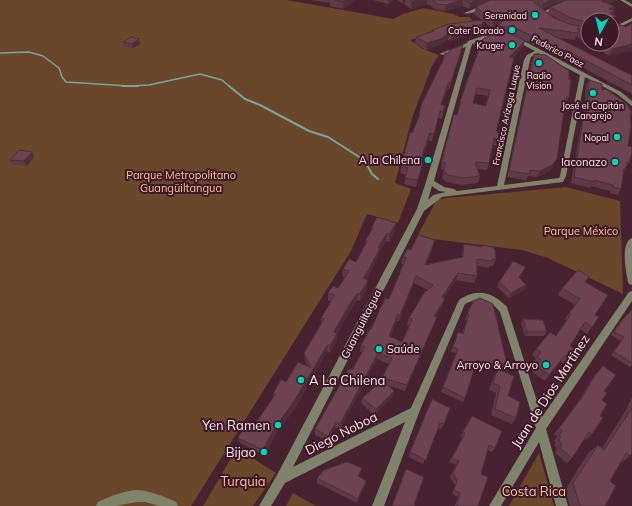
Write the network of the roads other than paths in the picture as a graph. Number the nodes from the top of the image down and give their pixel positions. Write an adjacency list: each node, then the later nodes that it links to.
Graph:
1 (494, 0): 5 (street)
2 (573, 0): 6 (street)
3 (622, 0): 4 (street)
4 (632, 6)
5 (466, 13)
6 (548, 19)
7 (632, 19): 8 (street)
8 (620, 26)
9 (502, 36): 11 (street)
10 (510, 37): 12 (street, Federico Paez)
11 (470, 42): 13 (street); 18 (street, Guanguiltagua)
12 (538, 51): 14 (street, Federico Paez); 19 (street, Francisco Arízaga Luque)
13 (442, 54)
14 (583, 74): 15 (street, Federico Paez); 16 (street)
15 (595, 81): 16 (street); 17 (street, Federico Paez)
16 (581, 84): 19 (street)
17 (632, 104)
18 (430, 182): 20 (street); 21 (street, Guanguiltagua)
19 (500, 188): 20 (street)
20 (461, 193): 21 (street)
21 (421, 209): 27 (street, Guanguiltagua)
22 (632, 241): 23 (street)
23 (632, 282)
24 (632, 294): 26 (street, Juan de Dios Martinez)
25 (414, 412): 26 (street); 27 (street, Diego Noboa); 31 (street)
26 (541, 429): 32 (street, Juan de Dios Martinez); 33 (street)
27 (281, 479): 30 (street, Guanguiltagua)
28 (102, 506): 29 (street)
29 (172, 506)
30 (265, 506)
31 (378, 506)
32 (494, 506)
33 (562, 506)

